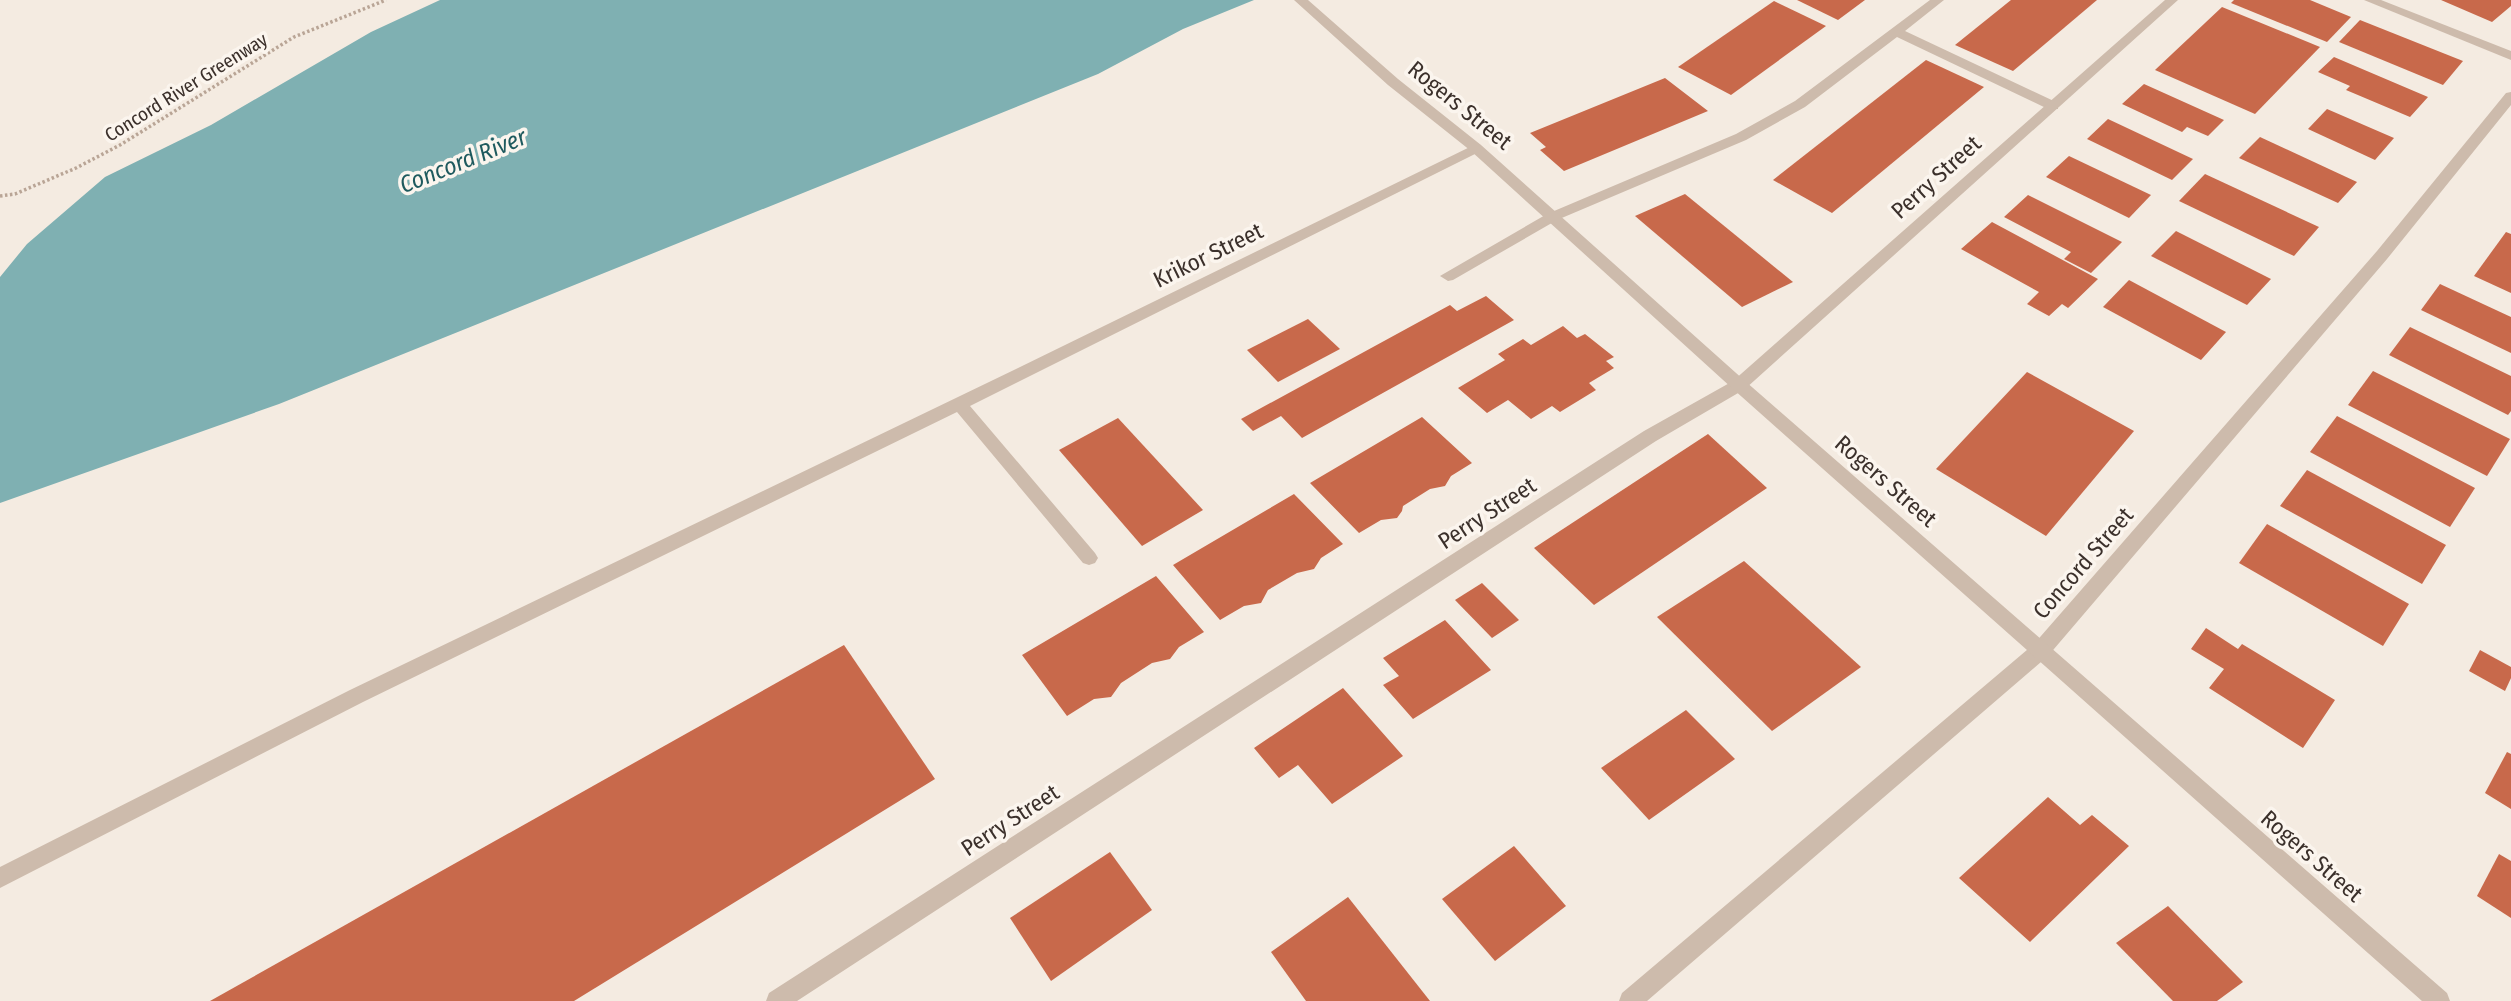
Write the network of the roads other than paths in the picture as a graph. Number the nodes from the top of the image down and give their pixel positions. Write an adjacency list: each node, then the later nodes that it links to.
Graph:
1 (1300, 0): 9 (street, Rogers Street)
2 (1938, 0): 5 (street)
3 (2172, 0): 8 (street, Perry Street)
4 (2370, 0): 6 (street)
5 (1896, 32): 8 (street); 10 (street)
6 (2511, 56)
7 (2511, 96): 15 (street, Concord Street)
8 (2053, 106): 12 (street, Perry Street)
9 (1476, 148): 10 (street, Rogers Street); 13 (street, Krikor Street)
10 (1552, 217): 11 (street); 12 (street, Rogers Street)
11 (1448, 276)
12 (1739, 384): 15 (street, Rogers Street); 17 (street, Perry Street)
13 (959, 404): 14 (street); 16 (street, Krikor Street)
14 (1089, 558)
15 (2041, 650): 18 (street, Concord Street); 19 (street, Rogers Street)
16 (0, 878)
17 (777, 1001)
18 (1630, 1001)
19 (2439, 1001)

